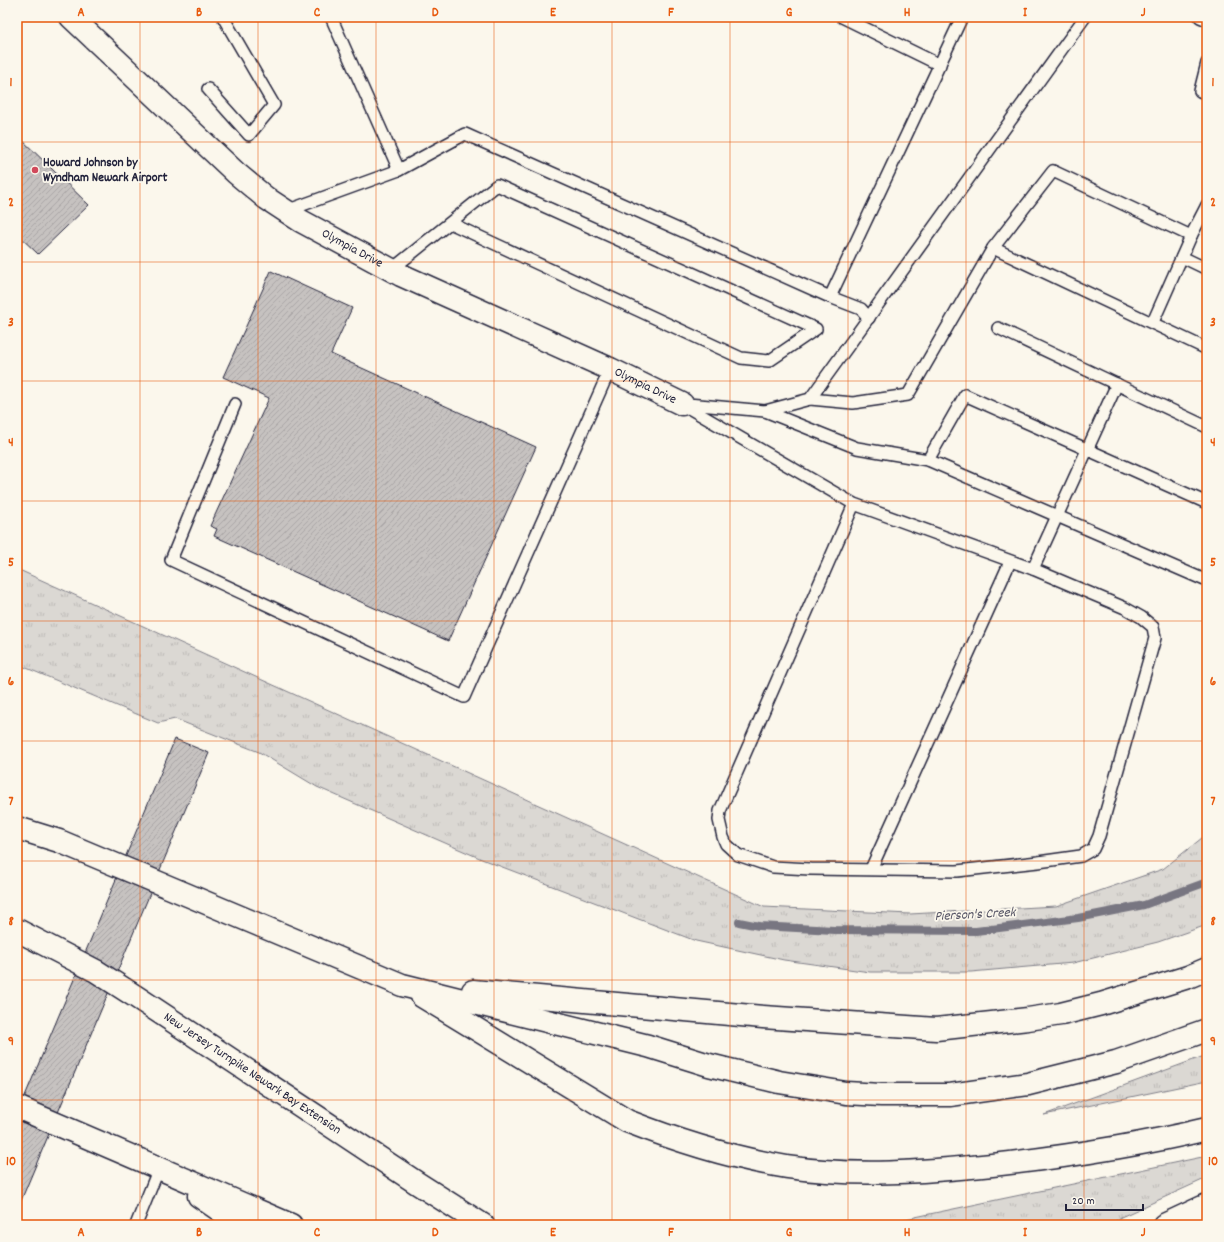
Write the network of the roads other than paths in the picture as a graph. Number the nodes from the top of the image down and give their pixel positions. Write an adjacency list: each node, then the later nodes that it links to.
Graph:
1 (71, 17): 15 (main road, Olympia Drive)
2 (223, 17): 11 (lane)
3 (331, 17): 13 (lane)
4 (842, 17): 10 (lane)
5 (962, 17): 10 (lane)
6 (1085, 17): 23 (lane)
7 (1201, 17): 8 (lane)
8 (1207, 20)
9 (1207, 63): 12 (lane)
10 (940, 65): 22 (lane)
11 (208, 89)
12 (1207, 94)
13 (398, 170): 15 (lane); 22 (lane)
14 (1207, 205): 17 (lane)
15 (286, 211): 21 (main road, Olympia Drive)
16 (450, 223): 16 (lane); 21 (lane)
17 (1191, 236): 18 (lane); 19 (lane)
18 (993, 248): 24 (lane); 29 (lane)
19 (1182, 257): 20 (lane); 24 (lane)
20 (1207, 269)
21 (391, 270): 27 (main road, Olympia Drive)
22 (830, 297): 23 (lane)
23 (869, 318): 29 (lane)
24 (1152, 322): 26 (lane)
25 (998, 328): 28 (lane)
26 (1207, 349)
27 (610, 369): 30 (lane); 31 (main road, Olympia Drive)
28 (1118, 384): 33 (lane); 34 (lane)
29 (810, 399): 32 (lane)
30 (235, 404)
31 (682, 404): 32 (lane); 37 (lane)
32 (765, 411): 35 (lane)
33 (1207, 427)
34 (1087, 450): 35 (lane); 36 (lane); 38 (lane)
35 (928, 460): 38 (lane)
36 (1207, 503)
37 (854, 504): 39 (lane); 46 (lane)
38 (1057, 516): 40 (lane); 41 (lane)
39 (1010, 562): 40 (lane); 46 (lane)
40 (1033, 569): 46 (lane)
41 (1207, 581)
42 (17, 816): 45 (main road)
43 (17, 828): 45 (main road)
44 (17, 838): 45 (main road)
45 (59, 841): 49 (main road)
46 (871, 869)
47 (17, 930): 59 (main road, New Jersey Turnpike Newark Bay Extension)
48 (1207, 969): 49 (main road)
49 (402, 985): 50 (main road); 52 (main road)
50 (1207, 1030)
51 (17, 1107): 53 (main road)
52 (1207, 1129)
53 (159, 1168): 55 (lane); 56 (main road); 57 (main road); 58 (main road)
54 (1207, 1205): 60 (main road)
55 (136, 1225)
56 (242, 1225)
57 (258, 1225)
58 (291, 1225)
59 (483, 1225)
60 (1164, 1225)

